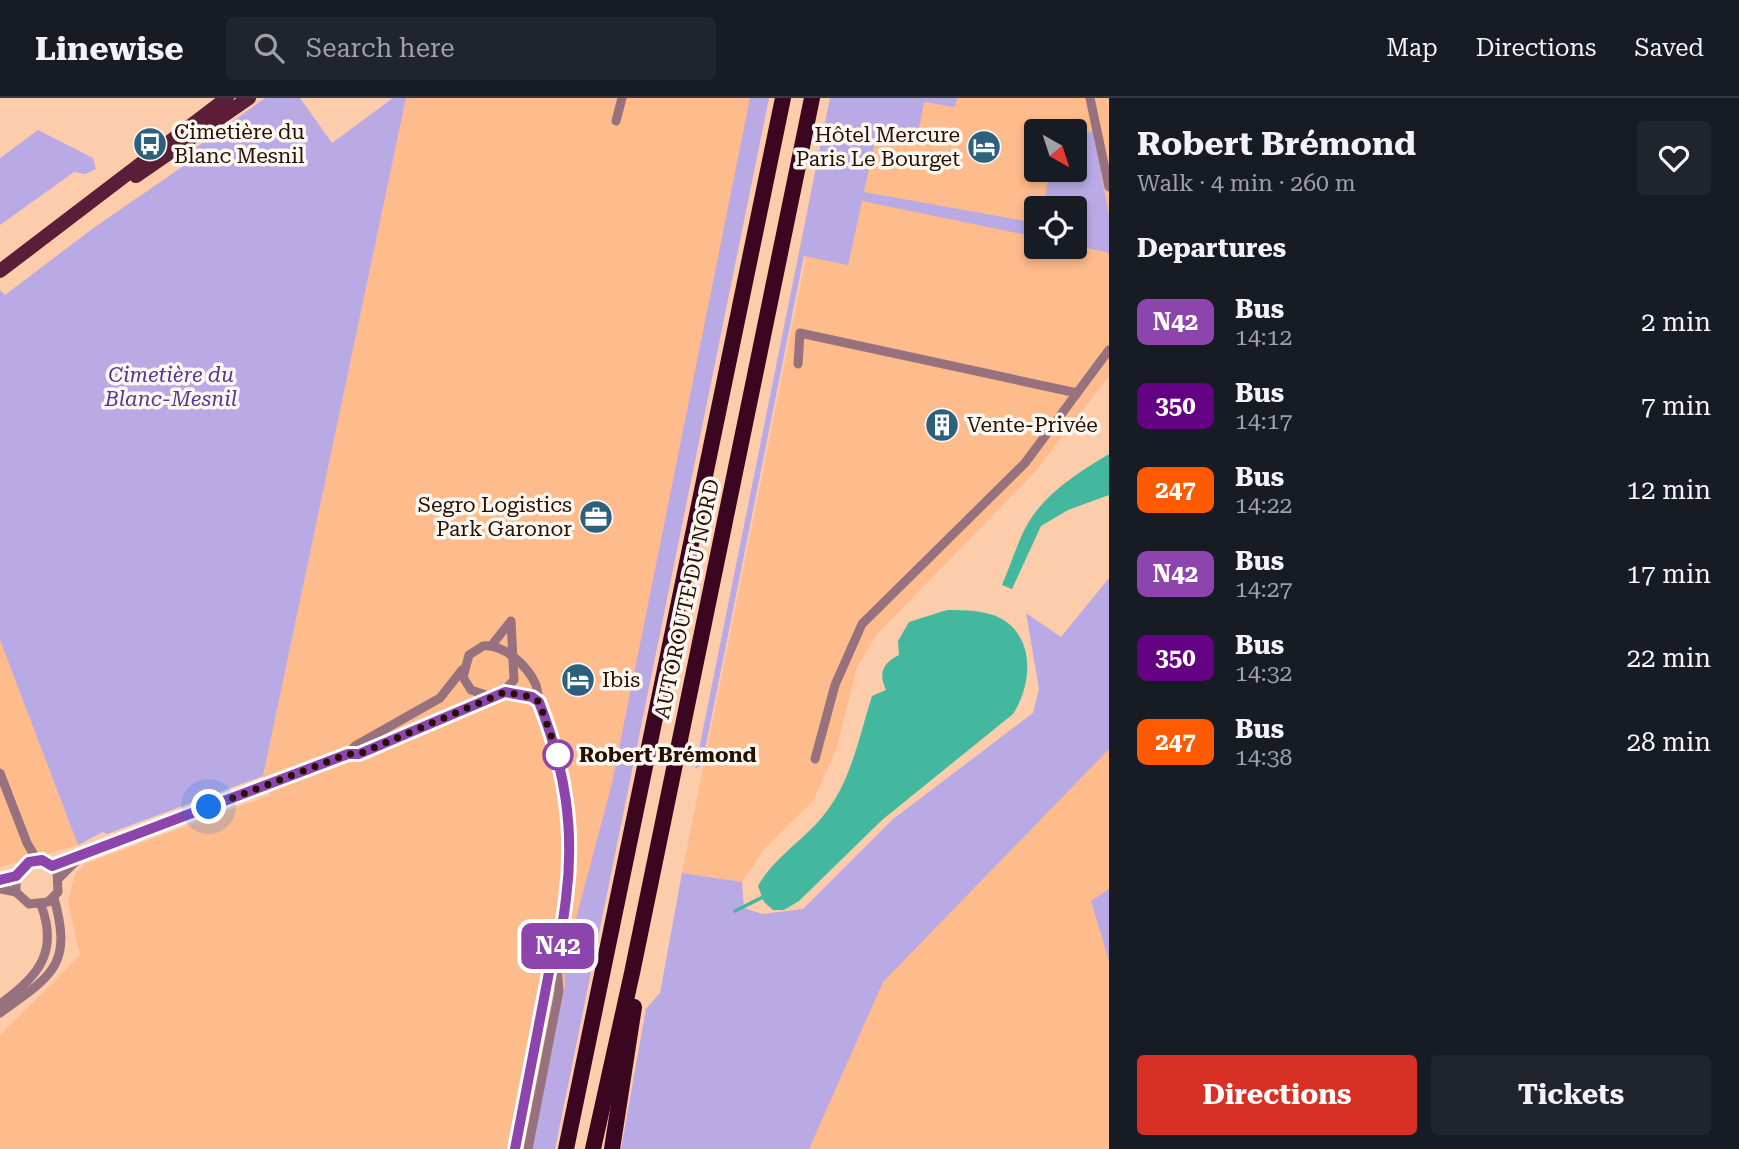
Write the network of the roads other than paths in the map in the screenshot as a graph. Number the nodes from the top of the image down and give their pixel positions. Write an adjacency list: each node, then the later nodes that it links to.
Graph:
1 (227, 98): 9 (main road)
2 (249, 98): 9 (main road)
3 (622, 98): 7 (street)
4 (783, 98): 45 (highway, AUTOROUTE DU NORD)
5 (812, 98): 36 (highway, AUTOROUTE DU NORD)
6 (1090, 98): 8 (street)
7 (616, 121)
8 (1109, 187)
9 (107, 192): 10 (main road)
10 (0, 271)
11 (1109, 350): 13 (street)
12 (798, 364): 13 (street)
13 (1077, 393): 21 (street)
14 (491, 646): 15 (street); 15 (street); 16 (street)
15 (511, 657): 17 (street); 19 (street)
16 (463, 669): 18 (street); 20 (street)
17 (505, 692): 18 (street); 19 (street)
18 (492, 698): 20 (street)
19 (539, 702): 35 (street)
20 (348, 754): 24 (street)
21 (816, 759)
22 (0, 773): 23 (street)
23 (27, 843): 25 (street); 26 (street)
24 (85, 852): 27 (street); 29 (street)
25 (37, 860): 26 (street); 27 (street)
26 (23, 865): 28 (street)
27 (52, 866): 29 (street)
28 (16, 876): 30 (street); 32 (street)
29 (59, 878): 33 (street)
30 (0, 880)
31 (0, 889): 32 (street)
32 (16, 891): 34 (street)
33 (54, 898): 34 (street); 39 (street)
34 (41, 905): 37 (street)
35 (556, 952): 38 (street); 40 (street)
36 (632, 973): 46 (highway, AUTOROUTE DU NORD); 47 (highway)
37 (0, 1004)
38 (541, 1012): 40 (street); 41 (street)
39 (0, 1013)
40 (555, 1014): 42 (street)
41 (534, 1047): 42 (street); 43 (street)
42 (548, 1049): 44 (street)
43 (515, 1149)
44 (528, 1149)
45 (566, 1149)
46 (593, 1149)
47 (612, 1149)

